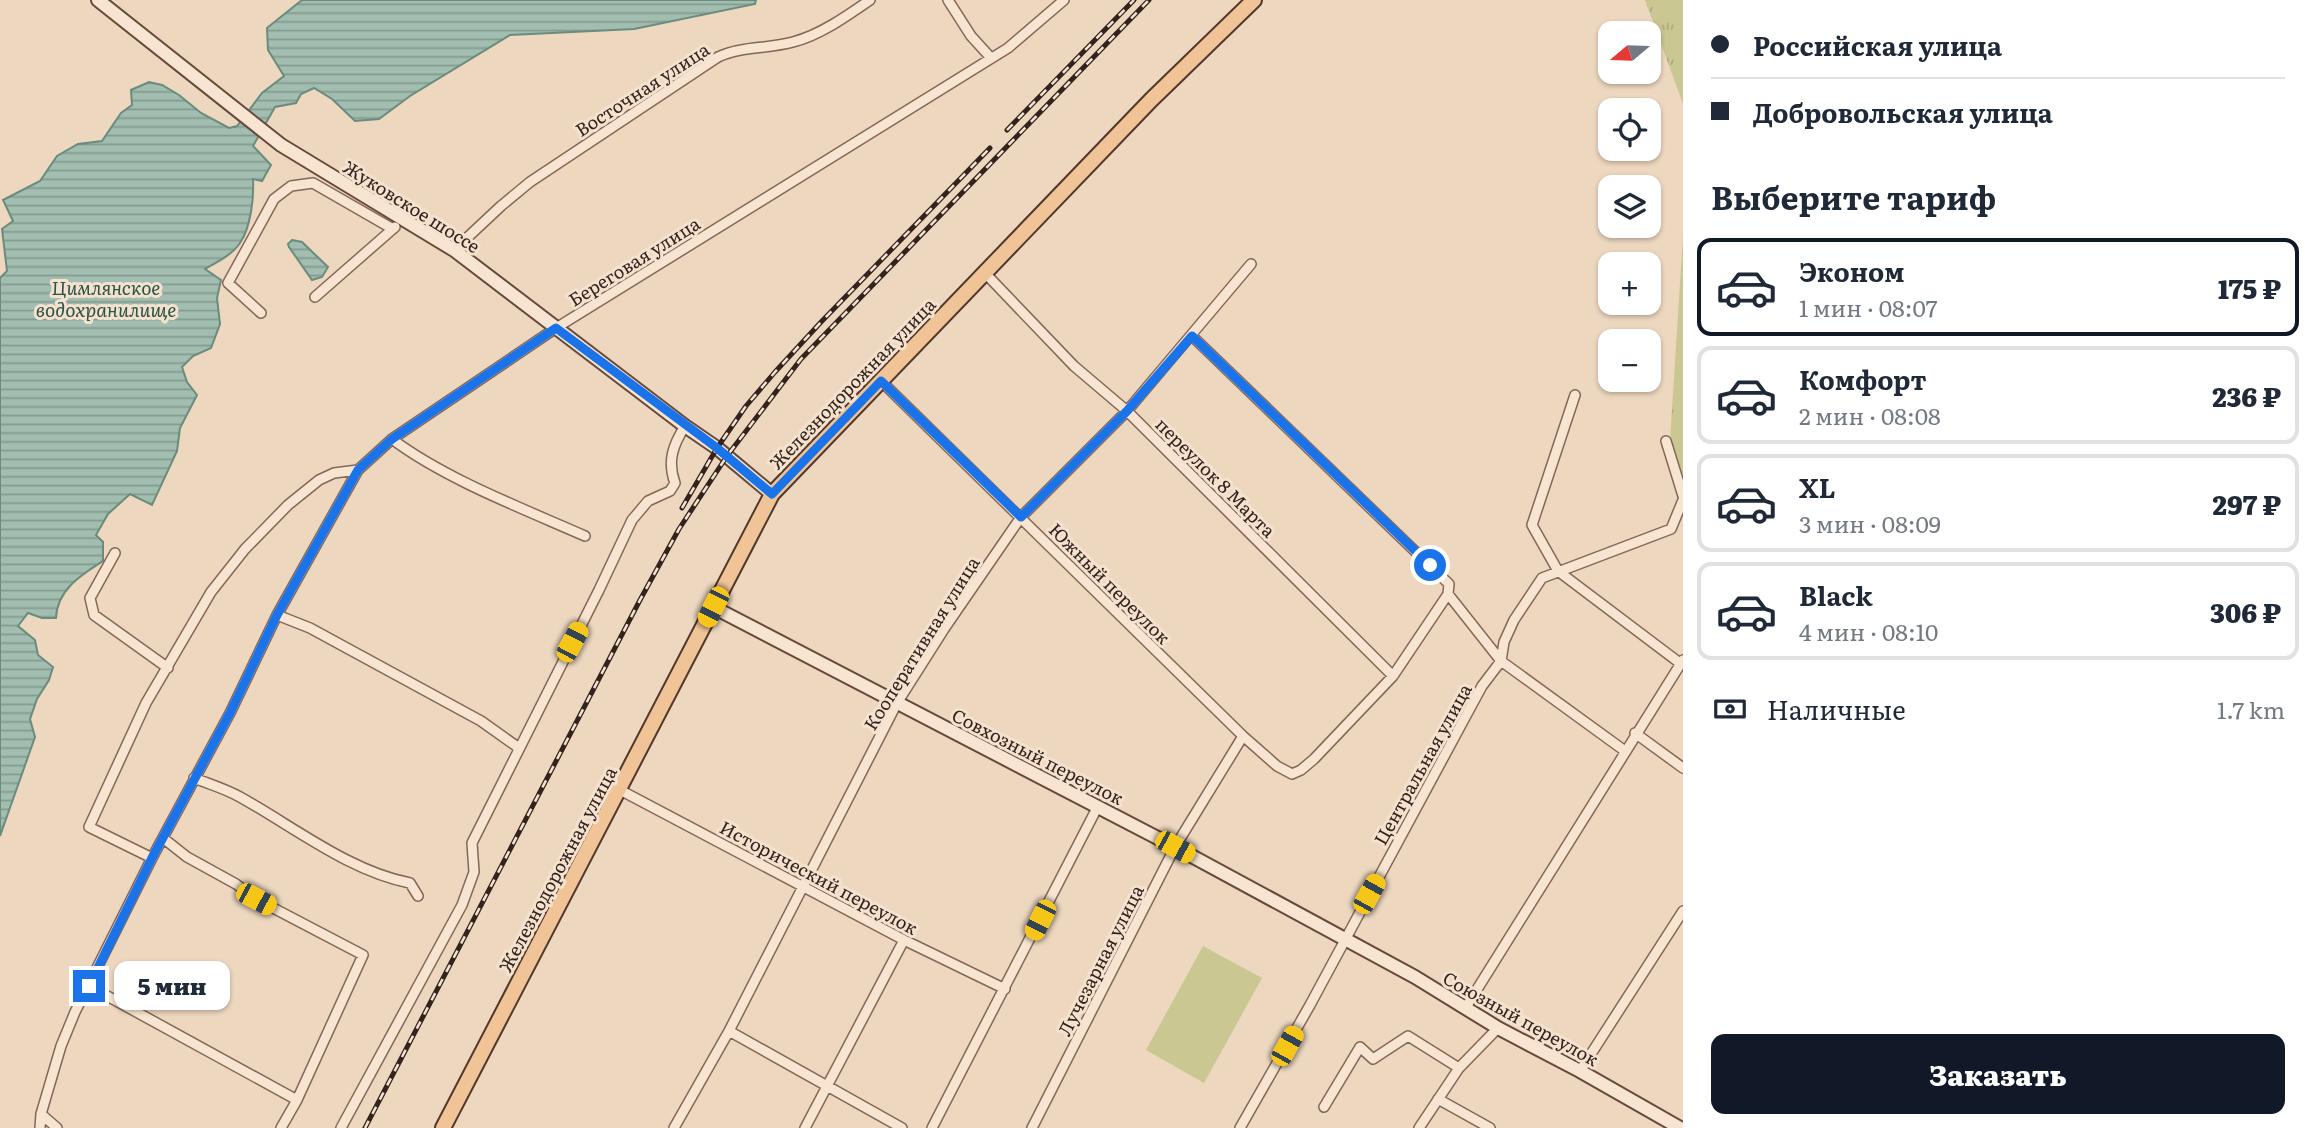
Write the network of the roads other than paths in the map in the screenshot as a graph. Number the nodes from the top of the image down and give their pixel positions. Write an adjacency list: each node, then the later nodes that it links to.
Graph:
1 (98, 0): 7 (street, Жуковское шоссе)
2 (870, 0): 9 (street, Восточная улица)
3 (948, 0): 6 (street)
4 (1064, 0): 6 (street, Береговая улица)
5 (1254, 0): 11 (main road, Железнодорожная улица)
6 (991, 58): 14 (street, Береговая улица)
7 (404, 220): 8 (street); 9 (street, Жуковское шоссе)
8 (393, 229): 12 (street); 13 (street)
9 (454, 250): 14 (street, Жуковское шоссе)
10 (1251, 264): 15 (street, Кооперативная улица)
11 (985, 273): 16 (main road, Железнодорожная улица); 18 (street, переулок 8 Марта)
12 (315, 297)
13 (261, 313)
14 (556, 328): 19 (street, Жуковское шоссе); 20 (street, Береговая улица)
15 (1192, 336): 18 (street, Кооперативная улица); 29 (street)
16 (881, 381): 23 (main road, Железнодорожная улица); 25 (street, Южный переулок)
17 (1575, 395): 28 (street)
18 (1127, 411): 25 (street, Кооперативная улица); 35 (street, переулок 8 Марта)
19 (685, 426): 23 (street, Жуковское шоссе); 39 (street)
20 (392, 439): 22 (street, Береговая улица); 26 (street)
21 (1666, 442): 24 (street)
22 (358, 470): 31 (street); 34 (street, Береговая улица)
23 (772, 494): 30 (main road, Железнодорожная улица)
24 (1683, 498): 28 (street, Центральная улица)
25 (1021, 517): 36 (street, Кооперативная улица); 38 (street, Южный переулок)
26 (584, 536)
27 (115, 553): 34 (street)
28 (1558, 571): 32 (street, Центральная улица); 33 (street)
29 (1448, 589): 32 (street); 35 (street)
30 (713, 607): 36 (street, Совхозный переулок); 43 (main road, Железнодорожная улица)
31 (277, 615): 39 (street); 42 (street)
32 (1501, 661): 40 (street); 52 (street, Центральная улица)
33 (1682, 662): 37 (street)
34 (168, 668): 47 (street, Береговая улица)
35 (1393, 676): 38 (street, Южный переулок)
36 (897, 703): 44 (street, Совхозный переулок); 48 (street, Кооперативная улица)
37 (1635, 733): 40 (street); 41 (street)
38 (1243, 736): 46 (street, Лучезарная улица)
39 (519, 748): 69 (street)
40 (1625, 751): 55 (street)
41 (1683, 768)
42 (194, 778): 45 (street); 49 (street)
43 (620, 790): 48 (street, Исторический переулок); 70 (main road, Железнодорожная улица)
44 (1098, 806): 46 (street, Совхозный переулок); 54 (street)
45 (163, 838): 47 (street); 62 (street)
46 (1175, 847): 52 (street, Совхозный переулок); 75 (street, Лучезарная улица)
47 (152, 858): 53 (street)
48 (803, 886): 51 (street, Исторический переулок); 57 (street, Кооперативная улица)
49 (418, 896)
50 (1683, 911): 59 (street)
51 (904, 940): 54 (street, Исторический переулок); 60 (street)
52 (1344, 940): 55 (street, Союзный переулок); 76 (street, Центральная улица)
53 (89, 986): 62 (street); 64 (street)
54 (1005, 989): 74 (street)
55 (1465, 1007): 56 (street, Союзный переулок)
56 (1498, 1028): 58 (street); 59 (street, Союзный переулок)
57 (729, 1031): 60 (street); 71 (street, Кооперативная улица)
58 (1460, 1068): 61 (street); 63 (street)
59 (1580, 1071): 79 (street, Союзный переулок)
60 (827, 1086): 72 (street); 73 (street)
61 (1438, 1099): 77 (street); 78 (street)
62 (297, 1100): 68 (street)
63 (1324, 1107)
64 (41, 1114): 66 (street); 67 (street)
65 (1683, 1123): 79 (street)
66 (40, 1128)
67 (57, 1128)
68 (281, 1128)
69 (341, 1128)
70 (443, 1128)
71 (674, 1128)
72 (805, 1128)
73 (902, 1128)
74 (932, 1128)
75 (1032, 1128)
76 (1240, 1128)
77 (1419, 1128)
78 (1490, 1128)
79 (1680, 1128)

